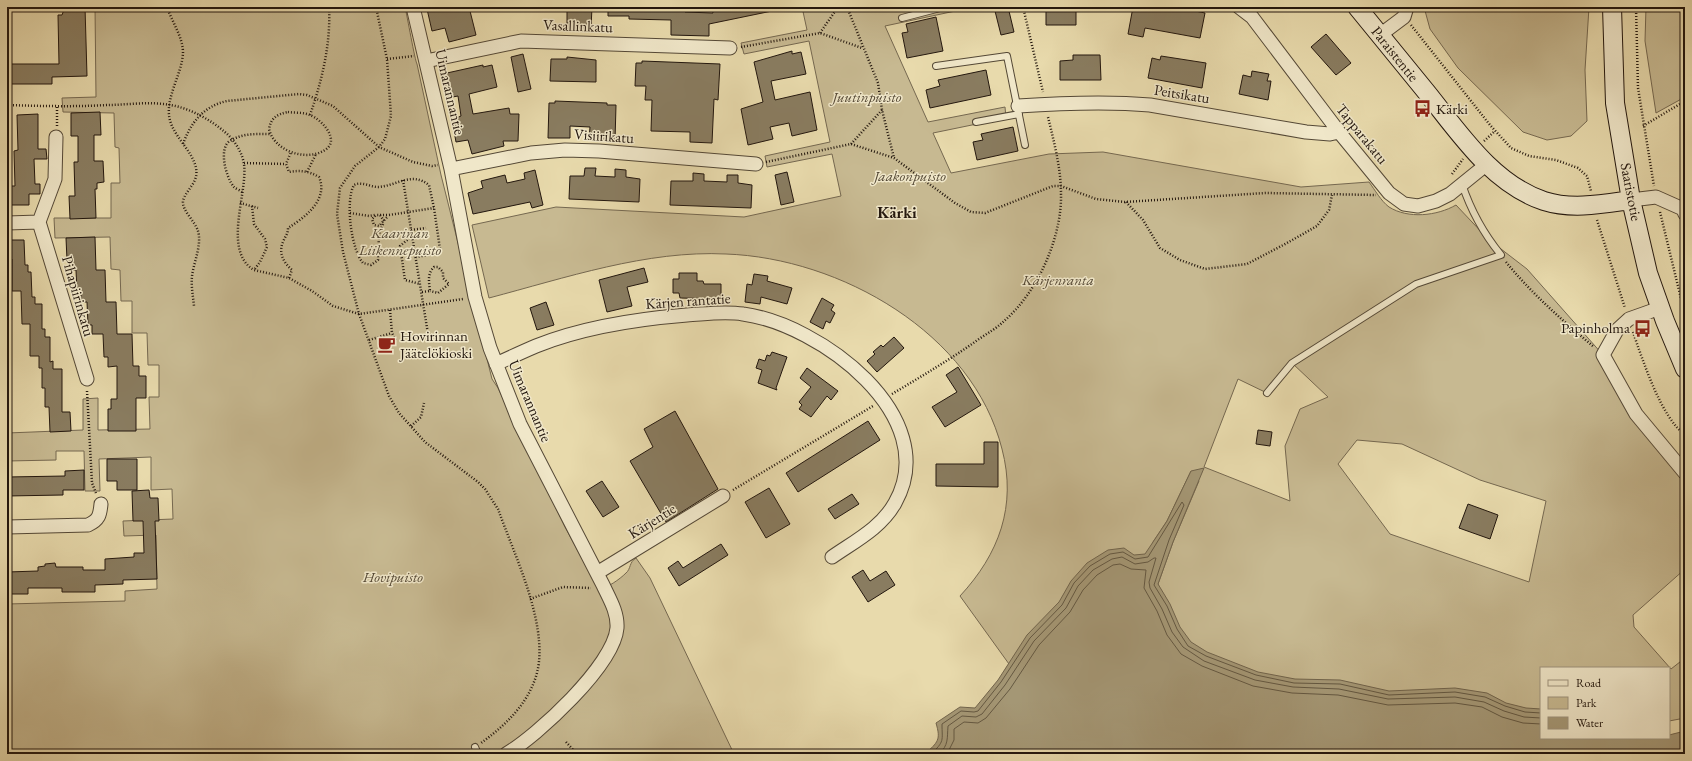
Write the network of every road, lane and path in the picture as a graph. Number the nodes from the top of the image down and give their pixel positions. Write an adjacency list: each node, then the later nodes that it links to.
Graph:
1 (167, 7): 26 (path)
2 (329, 7): 22 (path)
3 (376, 7): 20 (path)
4 (414, 7): 19 (street, Uimarannantie)
5 (838, 7): 15 (path)
6 (847, 7): 18 (path)
7 (944, 7): 14 (lane)
8 (1023, 7): 24 (path)
9 (1239, 7): 35 (street, Tapparakatu)
10 (1357, 7): 16 (main road, Paraistentie)
11 (1612, 7): 61 (main road, Saaristotie)
12 (1636, 7): 33 (path)
13 (1405, 12): 16 (street); 34 (path)
14 (902, 18)
15 (820, 33): 17 (path); 18 (path)
16 (1380, 35): 43 (main road, Paraistentie)
17 (730, 48): 19 (street, Vasallinkatu)
18 (862, 48): 28 (path)
19 (425, 57): 20 (path); 51 (street, Uimarannantie)
20 (387, 59): 42 (path)
21 (936, 66): 29 (lane)
22 (316, 98): 30 (path); 31 (path); 42 (path)
23 (1685, 101): 33 (path)
24 (1045, 104): 29 (street, Peitsikatu); 35 (street, Peitsikatu); 56 (path)
25 (7, 105): 27 (path)
26 (170, 105): 27 (path); 31 (path); 39 (path)
27 (57, 107): 37 (path)
28 (882, 110): 40 (path); 46 (path)
29 (1019, 110): 32 (lane); 41 (lane)
30 (310, 115): 36 (path); 45 (path)
31 (199, 116): 38 (path); 39 (path)
32 (976, 122)
33 (1643, 126): 60 (path)
34 (1496, 131): 43 (path); 64 (path)
35 (1339, 132): 58 (street, Tapparakatu)
36 (270, 134): 38 (path); 44 (path)
37 (56, 137): 77 (street)
38 (233, 139): 47 (path); 57 (path)
39 (183, 144): 94 (path)
40 (851, 144): 46 (path); 49 (path)
41 (1025, 146)
42 (379, 147): 51 (path); 97 (path)
43 (1473, 150): 50 (main road, Paraistentie); 53 (path)
44 (291, 152): 45 (path); 48 (path)
45 (316, 154): 52 (path)
46 (894, 158): 56 (path)
47 (244, 163): 48 (path); 57 (path)
48 (286, 164): 52 (path)
49 (756, 164): 51 (street, Visiirikatu)
50 (1487, 164): 55 (street, Tapparakatu); 64 (main road, Paraistentie)
51 (451, 166): 92 (street, Uimarannantie)
52 (307, 172): 88 (path)
53 (1449, 178)
54 (403, 180): 67 (path); 68 (path); 69 (path)
55 (1462, 184): 58 (street, Tapparakatu); 85 (lane)
56 (1061, 186): 62 (path); 109 (path)
57 (242, 192): 63 (path)
58 (1389, 192): 59 (path)
59 (1332, 195): 62 (path); 62 (path)
60 (1656, 197): 61 (street); 70 (street); 98 (path)
61 (1631, 200): 64 (main road, Paraistentie); 95 (main road, Saaristotie)
62 (1125, 202)
63 (240, 203): 65 (path); 87 (path)
64 (1594, 205): 99 (path)
65 (252, 206): 66 (path); 87 (path)
66 (258, 208)
67 (434, 208): 68 (path); 86 (path)
68 (408, 212): 73 (path); 82 (path)
69 (350, 213): 74 (path); 83 (path)
70 (1685, 214)
71 (376, 215): 72 (path); 74 (path); 75 (path)
72 (380, 215): 73 (path); 76 (path)
73 (389, 215): 76 (path)
74 (366, 216): 75 (path)
75 (372, 221): 80 (path)
76 (384, 221): 79 (path)
77 (39, 222): 78 (street); 107 (street, Pihapiirinkatu)
78 (7, 223)
79 (383, 224): 80 (path); 83 (path)
80 (374, 225): 83 (path)
81 (426, 228): 82 (path)
82 (411, 230): 84 (path)
83 (379, 234)
84 (412, 236): 86 (path); 89 (path)
85 (1501, 255): 104 (path); 108 (lane)
86 (416, 257): 89 (path)
87 (254, 270): 88 (path)
88 (289, 278): 97 (path)
89 (420, 284): 91 (path)
90 (430, 291): 90 (path); 91 (path)
91 (422, 292): 93 (path)
92 (475, 297): 93 (path); 105 (street, Uimarannantie)
93 (424, 305): 96 (path); 101 (path)
94 (194, 306)
95 (1660, 308): 99 (street); 106 (main road, Saaristotie)
96 (390, 310): 97 (path); 100 (path)
97 (358, 314): 102 (path)
98 (1685, 315)
99 (1629, 319): 104 (street); 112 (path)
100 (392, 333): 102 (path); 103 (path)
101 (428, 334)
102 (369, 340): 111 (path)
103 (396, 341)
104 (1604, 355): 113 (street)
105 (496, 364): 109 (street, Kärjen rantatie); 118 (street, Uimarannantie)
106 (1685, 369)
107 (87, 379): 115 (path)
108 (1267, 393)
109 (883, 400): 114 (path); 117 (street, Kärjen rantatie)
110 (424, 404): 111 (path)
111 (411, 426): 120 (path)
112 (1685, 435)
113 (1685, 473)
114 (723, 496): 118 (street, Kärjentie)
115 (101, 504): 116 (street)
116 (7, 527)
117 (832, 557)
118 (597, 573): 127 (street, Uimarannantie)
119 (594, 588): 120 (path)
120 (530, 599): 122 (path)
121 (566, 742): 128 (path)
122 (475, 747): 125 (path); 126 (lane)
123 (7, 750): 124 (path)
124 (50, 754)
125 (458, 754)
126 (478, 754)
127 (506, 754)
128 (577, 754)

